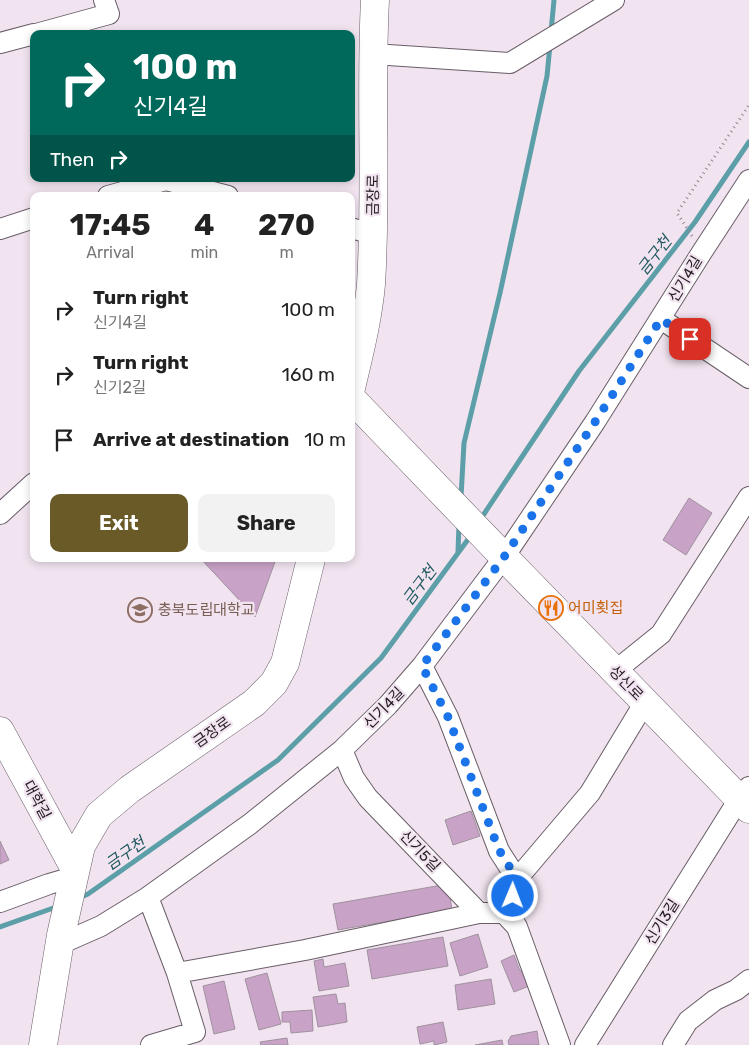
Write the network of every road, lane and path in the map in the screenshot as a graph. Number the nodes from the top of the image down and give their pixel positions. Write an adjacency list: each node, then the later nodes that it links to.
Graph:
1 (104, 0): 4 (street)
2 (375, 0): 7 (main road, 금장로)
3 (614, 0): 7 (street)
4 (50, 30)
5 (30, 35): 6 (street)
6 (0, 44)
7 (374, 54): 16 (main road, 금장로)
8 (749, 105): 17 (path)
9 (749, 180): 17 (street, 신기4길)
10 (159, 182): 12 (street)
11 (174, 182): 13 (street)
12 (122, 192)
13 (212, 192)
14 (30, 219): 15 (street)
15 (0, 229)
16 (362, 231): 19 (main road, 금장로)
17 (702, 252): 18 (street, 신기4길)
18 (661, 319): 20 (street); 25 (street, 신기4길)
19 (355, 370)
20 (749, 378)
21 (355, 402): 25 (main road, 성신로)
22 (30, 487): 24 (street)
23 (749, 497): 28 (street)
24 (0, 514)
25 (504, 557): 27 (street, 신기4길); 28 (main road, 성신로)
26 (310, 562): 33 (main road, 금장로)
27 (422, 666): 31 (street, 신기4길); 34 (street)
28 (615, 671): 29 (main road, 성신로)
29 (645, 702): 32 (main road, 성신로); 34 (street)
30 (0, 731): 33 (main road, 대학길)
31 (342, 750): 35 (street, 신기4길); 37 (street, 신기5길)
32 (746, 799): 45 (street, 신기3길)
33 (74, 873): 36 (street); 39 (main road, 금장로)
34 (517, 879): 38 (street)
35 (148, 898): 39 (street, 신기4길); 40 (street)
36 (0, 902)
37 (479, 913): 38 (street); 40 (street)
38 (517, 928): 44 (street)
39 (60, 940): 42 (main road)
40 (177, 973): 43 (street)
41 (749, 980): 46 (street)
42 (43, 1045)
43 (151, 1045)
44 (560, 1045)
45 (585, 1045)
46 (673, 1045)

